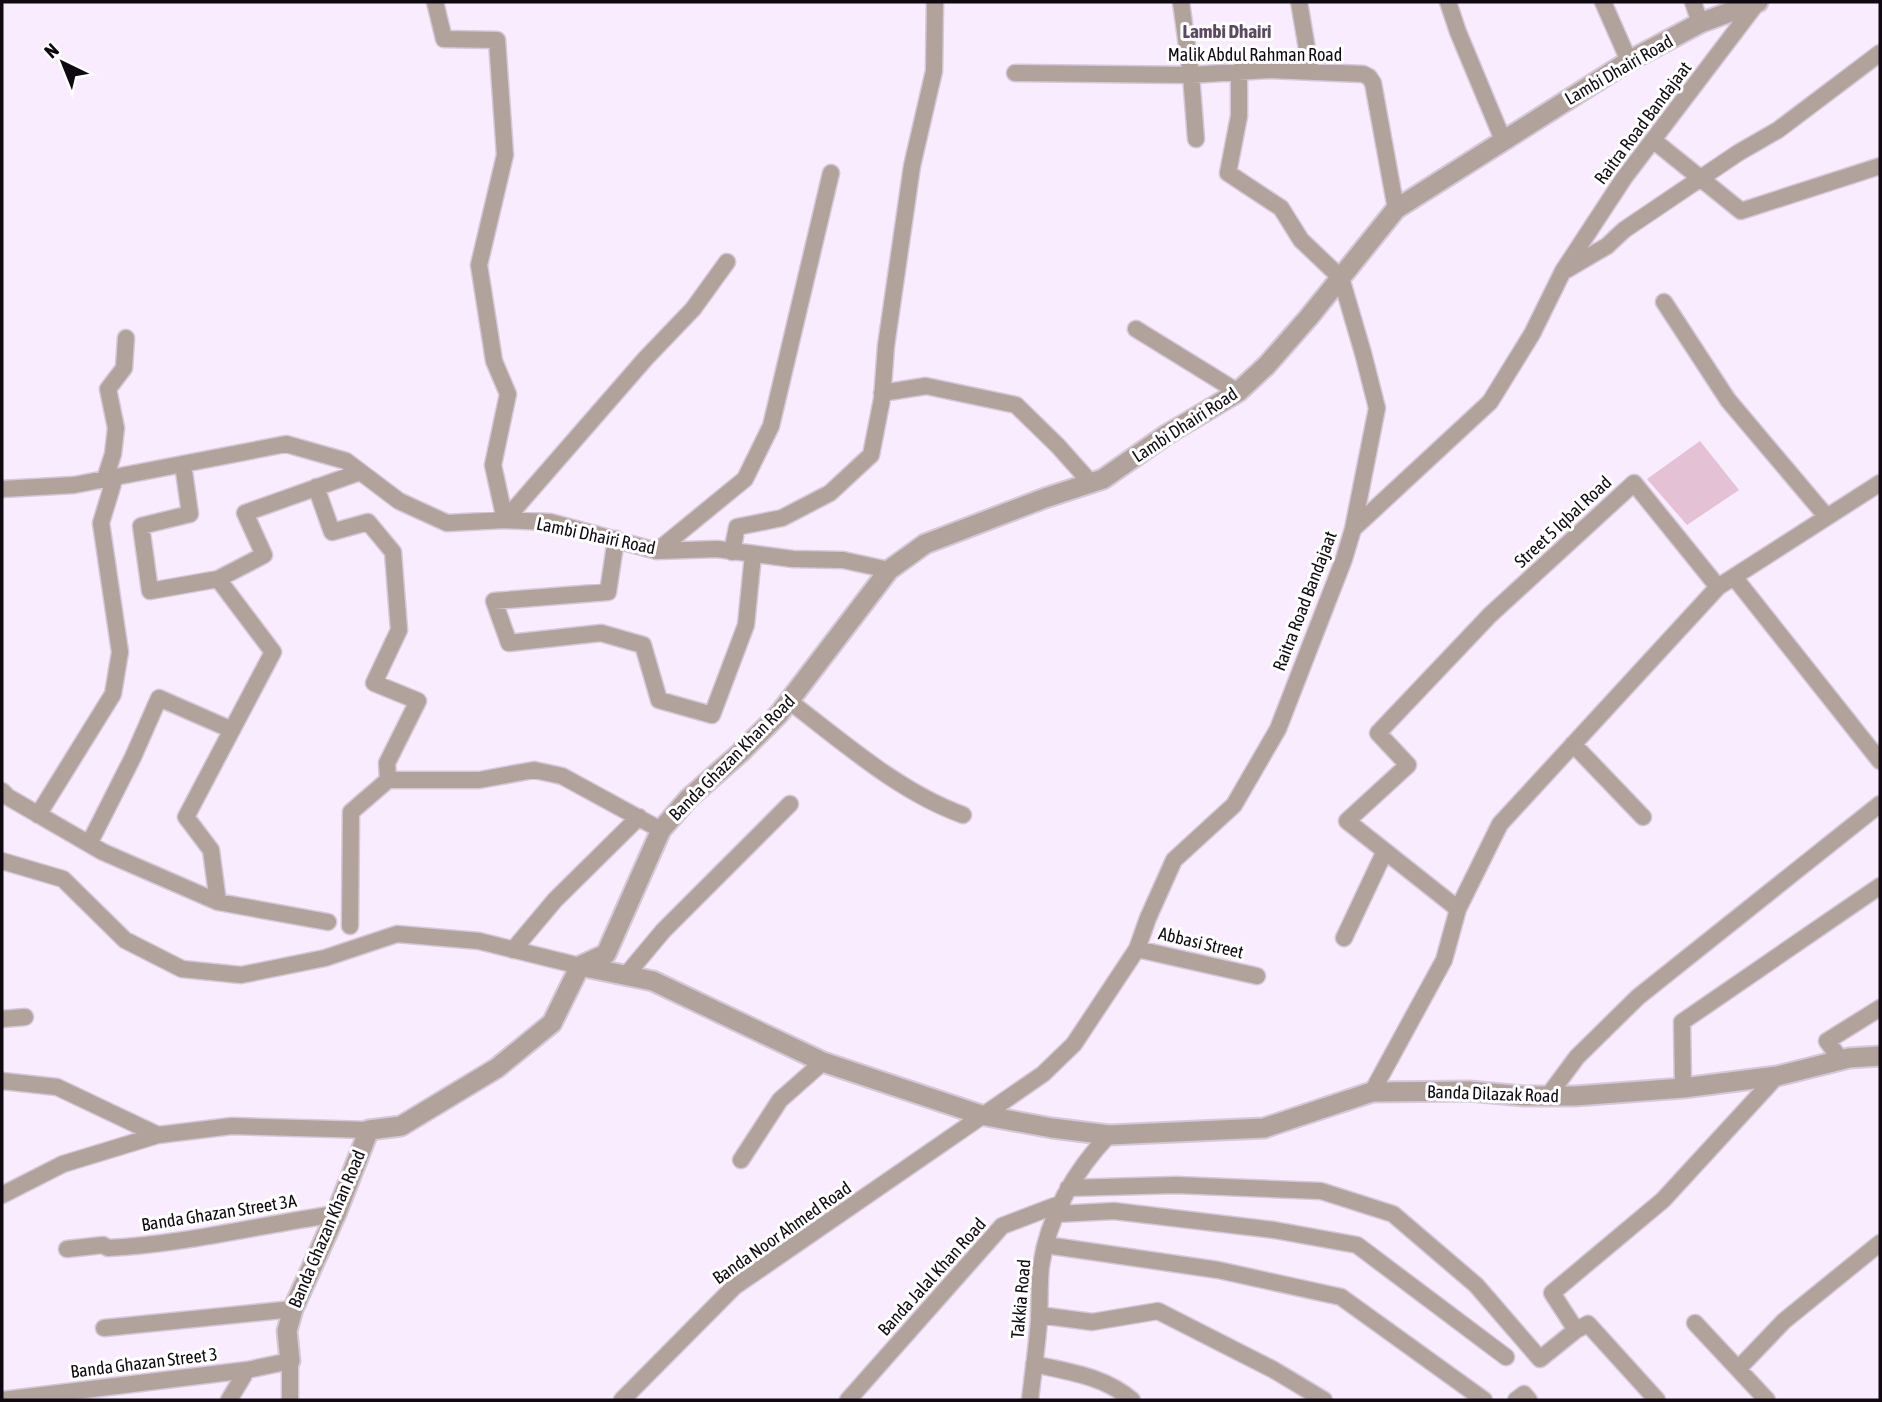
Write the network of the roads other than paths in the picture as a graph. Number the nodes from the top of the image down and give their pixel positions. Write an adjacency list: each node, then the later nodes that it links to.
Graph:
1 (435, 2): 39 (street)
2 (935, 2): 30 (street)
3 (1181, 2): 15 (street)
4 (1299, 2): 13 (street)
5 (1448, 2): 17 (street)
6 (1603, 2): 11 (street)
7 (1693, 2): 9 (street)
8 (1757, 2): 9 (street, Lambi Dhairi Road); 18 (street, Raitra Road Bandajaat)
9 (1700, 23): 11 (street, Lambi Dhairi Road)
10 (1880, 53): 21 (street)
11 (1629, 61): 17 (street, Lambi Dhairi Road)
12 (1238, 71): 13 (street, Malik Abdul Rahman Road); 15 (street, Malik Abdul Rahman Road); 25 (street)
13 (1311, 72): 22 (street, Malik Abdul Rahman Road)
14 (1015, 73): 15 (street, Malik Abdul Rahman Road)
15 (1191, 75): 16 (street)
16 (1196, 139)
17 (1503, 140): 22 (street, Lambi Dhairi Road)
18 (1653, 140): 21 (street); 24 (street, Raitra Road Bandajaat)
19 (1880, 166): 21 (street)
20 (831, 173): 42 (street)
21 (1700, 180): 24 (street)
22 (1396, 209): 25 (street, Lambi Dhairi Road)
23 (727, 262): 39 (street)
24 (1563, 271): 40 (street, Raitra Road Bandajaat)
25 (1340, 278): 29 (street, Lambi Dhairi Road); 40 (street)
26 (1664, 302): 38 (street)
27 (1136, 329): 29 (street)
28 (126, 338): 33 (street)
29 (1238, 392): 34 (street, Lambi Dhairi Road)
30 (882, 394): 34 (street); 43 (street)
31 (183, 464): 32 (street, Lambi Dhairi Road); 33 (street, Lambi Dhairi Road); 47 (street)
32 (360, 472): 36 (street); 39 (street, Lambi Dhairi Road)
33 (110, 478): 37 (street, Lambi Dhairi Road); 57 (street)
34 (1091, 483): 45 (street, Lambi Dhairi Road)
35 (1880, 483): 38 (street)
36 (316, 487): 47 (street); 53 (street)
37 (2, 489)
38 (1826, 516): 46 (street)
39 (505, 520): 41 (street, Lambi Dhairi Road)
40 (1353, 529): 71 (street, Raitra Road Bandajaat)
41 (616, 539): 42 (street, Lambi Dhairi Road); 44 (street)
42 (657, 551): 43 (street, Lambi Dhairi Road)
43 (732, 552): 44 (street, Lambi Dhairi Road)
44 (753, 555): 45 (street, Lambi Dhairi Road)
45 (889, 570): 49 (street, Banda Ghazan Khan Road)
46 (1734, 577): 48 (street); 52 (street)
47 (218, 579): 50 (street)
48 (1718, 587): 51 (street); 63 (street, Street 5 Iqbal Road)
49 (789, 701): 58 (street); 61 (street, Banda Ghazan Khan Road)
50 (232, 730): 62 (street); 66 (street)
51 (1573, 744): 60 (street); 67 (street)
52 (1880, 761)
53 (388, 780): 59 (street); 69 (street)
54 (2, 791): 57 (street)
55 (790, 804): 74 (street)
56 (1880, 804): 86 (street)
57 (38, 815): 62 (street)
58 (963, 815)
59 (639, 817): 61 (street); 72 (street)
60 (1643, 817)
61 (661, 830): 73 (street, Banda Ghazan Khan Road)
62 (89, 844): 66 (street)
63 (1385, 851): 67 (street); 70 (street)
64 (2, 860): 72 (street)
65 (1880, 886): 84 (street)
66 (218, 902): 68 (street)
67 (1458, 909): 85 (street)
68 (328, 922)
69 (350, 926)
70 (1344, 938)
71 (1137, 949): 75 (street, Abbasi Street); 87 (street, Raitra Road Bandajaat)
72 (513, 950): 73 (street)
73 (580, 966): 74 (street, Banda Dilazak Road); 88 (street, Banda Ghazan Khan Road)
74 (627, 974): 81 (street, Banda Dilazak Road)
75 (1258, 976)
76 (1880, 1008): 80 (street)
77 (25, 1017): 78 (street)
78 (2, 1018)
79 (1880, 1056): 80 (street, Banda Dilazak Road)
80 (1841, 1060): 82 (street, Banda Dilazak Road)
81 (823, 1062): 87 (street, Banda Dilazak Road); 91 (street)
82 (1777, 1076): 84 (street, Banda Dilazak Road); 102 (street)
83 (2, 1081): 89 (street)
84 (1683, 1088): 86 (street, Banda Dilazak Road)
85 (1372, 1092): 86 (street, Banda Dilazak Road); 90 (street, Banda Dilazak Road)
86 (1548, 1096)
87 (981, 1115): 90 (street, Banda Dilazak Road); 111 (street, Banda Noor Ahmed Road)
88 (369, 1130): 89 (street); 94 (street, Banda Ghazan Khan Road)
89 (158, 1135): 92 (street)
90 (1109, 1135): 93 (street, Takkia Road)
91 (741, 1160)
92 (2, 1195)
93 (1062, 1202): 96 (street, Takkia Road); 102 (street); 103 (street); 112 (street, Banda Jalal Khan Road)
94 (336, 1214): 97 (street, Banda Ghazan Street 3A); 98 (street, Banda Ghazan Khan Road)
95 (1880, 1243): 106 (street)
96 (1046, 1245): 99 (street, Takkia Road); 116 (street)
97 (67, 1249)
98 (293, 1309): 101 (street); 104 (street, Banda Ghazan Khan Road)
99 (1039, 1315): 105 (street, Takkia Road); 115 (street)
100 (1695, 1323): 106 (street)
101 (104, 1328)
102 (1576, 1330): 119 (street)
103 (1506, 1357)
104 (290, 1361): 107 (street, Banda Ghazan Street 3); 110 (street)
105 (1034, 1363): 113 (street, Takkia Road); 114 (street)
106 (1739, 1368): 120 (street)
107 (247, 1370): 108 (street, Banda Ghazan Street 3); 109 (street)
108 (2, 1400)
109 (229, 1400)
110 (290, 1400)
111 (622, 1400)
112 (848, 1400)
113 (1033, 1400)
114 (1132, 1400)
115 (1324, 1400)
116 (1484, 1400)
117 (1516, 1400): 118 (street)
118 (1529, 1400)
119 (1657, 1400)
120 (1767, 1400)

